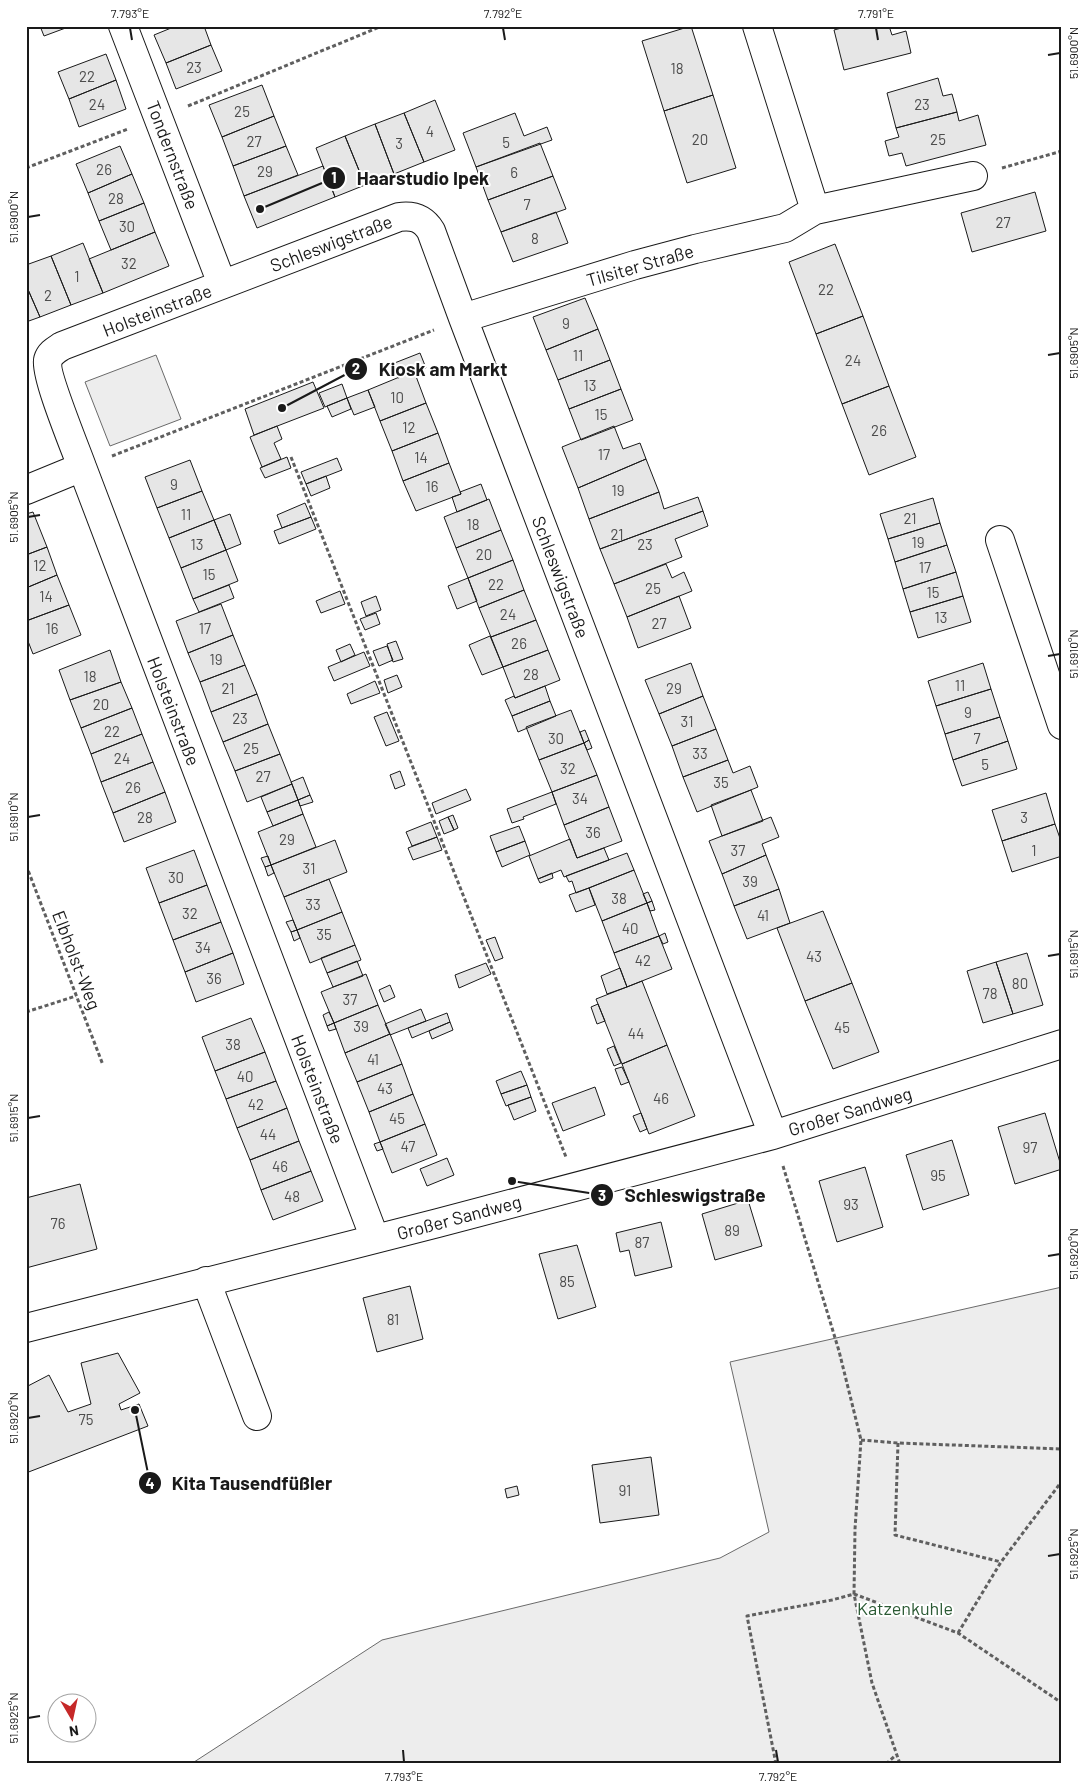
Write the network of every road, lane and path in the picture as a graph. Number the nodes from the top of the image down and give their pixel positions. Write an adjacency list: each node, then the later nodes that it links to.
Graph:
1 (123, 26): 4 (street, Tondernstraße)
2 (382, 26): 4 (path)
3 (757, 26): 8 (street)
4 (159, 118): 6 (path); 9 (street, Tondernstraße)
5 (1062, 151): 7 (path)
6 (26, 168)
7 (973, 176): 8 (street, Tilsiter Straße)
8 (815, 210): 10 (street, Tilsiter Straße)
9 (222, 284): 10 (street, Schleswigstraße); 12 (street, Holsteinstraße)
10 (463, 318): 12 (path); 21 (street, Schleswigstraße)
11 (291, 457): 22 (path)
12 (82, 468): 13 (street); 23 (street, Holsteinstraße)
13 (26, 490)
14 (1000, 540): 15 (street)
15 (1062, 725)
16 (26, 865): 17 (path, Elbholst-Weg)
17 (76, 996): 18 (path); 20 (path, Elbholst-Weg)
18 (26, 1012)
19 (1062, 1044): 21 (street, Großer Sandweg)
20 (103, 1065)
21 (773, 1134): 22 (street, Großer Sandweg); 27 (path)
22 (577, 1186): 23 (street, Großer Sandweg)
23 (375, 1239): 24 (street, Großer Sandweg)
24 (206, 1282): 25 (street, Großer Sandweg); 26 (street)
25 (26, 1328)
26 (257, 1416)
27 (861, 1440): 28 (path); 32 (path)
28 (898, 1443): 29 (path); 31 (path)
29 (1062, 1449)
30 (1062, 1481): 31 (path)
31 (1001, 1562): 33 (path)
32 (854, 1594): 33 (path); 35 (path); 36 (path)
33 (958, 1633): 34 (path)
34 (1062, 1703)
35 (896, 1755): 37 (path); 38 (path)
36 (776, 1764)
37 (886, 1764)
38 (900, 1764)

